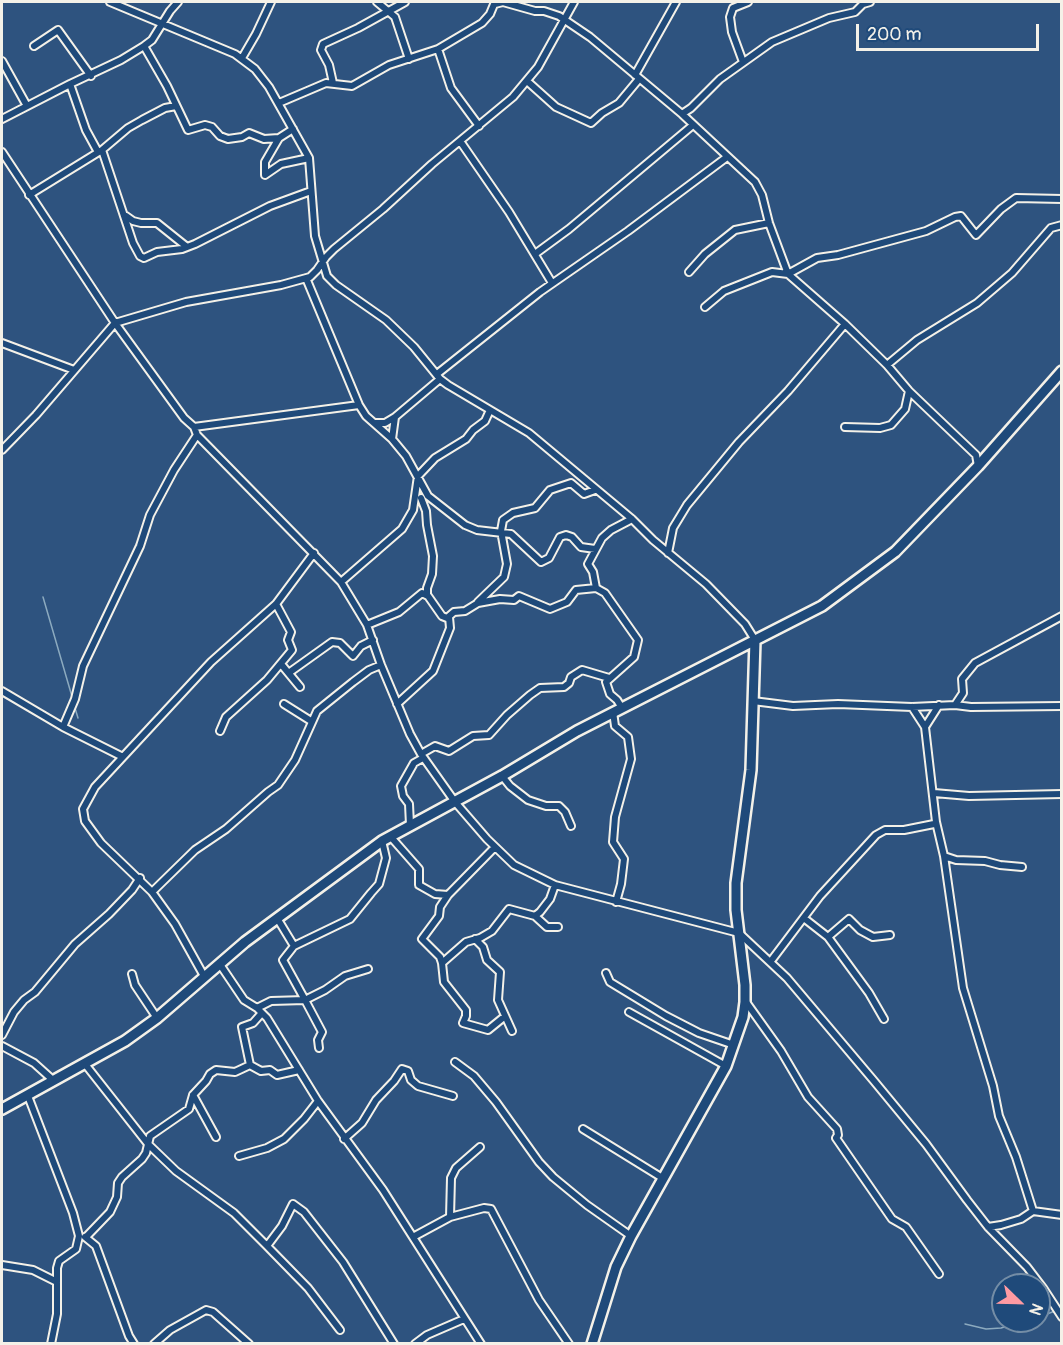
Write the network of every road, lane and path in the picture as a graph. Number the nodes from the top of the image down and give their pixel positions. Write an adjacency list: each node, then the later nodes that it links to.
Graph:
1 (110, 2): 14 (street)
2 (178, 2): 14 (street)
3 (271, 2): 18 (street)
4 (377, 2): 12 (street)
5 (405, 2): 12 (street)
6 (503, 2): 11 (street); 13 (street)
7 (574, 2): 13 (street)
8 (676, 2): 23 (street)
9 (748, 2): 21 (street)
10 (870, 2): 21 (street)
11 (495, 3): 17 (street)
12 (388, 10): 19 (street); 25 (street)
13 (564, 20): 23 (street); 24 (street)
14 (162, 23): 16 (street); 18 (street)
15 (34, 46): 22 (street)
16 (144, 46): 22 (street); 29 (street)
17 (438, 49): 19 (street); 33 (street)
18 (242, 58): 27 (street)
19 (409, 58): 25 (street)
20 (2, 61): 28 (street)
21 (743, 62): 30 (street)
22 (91, 76): 26 (street)
23 (637, 77): 24 (street); 30 (street)
24 (527, 81): 33 (street)
25 (333, 83): 27 (street)
26 (70, 84): 28 (street); 37 (street)
27 (279, 103): 34 (street)
28 (27, 106): 31 (street)
29 (176, 106): 35 (street); 37 (street)
30 (682, 114): 32 (street)
31 (2, 119)
32 (693, 125): 39 (street); 48 (street)
33 (479, 126): 36 (street)
34 (293, 129): 35 (street); 40 (street)
35 (279, 138): 40 (street)
36 (460, 141): 48 (street); 49 (street)
37 (100, 151): 42 (street); 44 (street)
38 (2, 152): 42 (street)
39 (727, 157): 45 (street); 53 (street)
40 (309, 158): 41 (street)
41 (310, 191): 47 (street); 49 (street)
42 (28, 195): 55 (street)
43 (1062, 199): 51 (street)
44 (125, 216): 47 (street); 47 (street)
45 (769, 223): 50 (street); 51 (street)
46 (1062, 225): 58 (street)
47 (187, 247)
48 (535, 254): 53 (street)
49 (323, 262): 52 (street); 61 (street)
50 (689, 272)
51 (788, 274): 54 (street); 56 (street)
52 (306, 278): 55 (street); 63 (street)
53 (552, 283): 61 (street)
54 (705, 308)
55 (115, 323): 59 (street); 67 (street)
56 (845, 324): 58 (street); 80 (street)
57 (2, 343): 59 (street)
58 (887, 364): 62 (street)
59 (74, 370): 71 (street)
60 (1062, 370): 72 (main road)
61 (439, 376): 64 (street); 65 (street)
62 (909, 391): 68 (street); 72 (street)
63 (359, 405): 66 (street); 67 (street)
64 (490, 410): 73 (street); 74 (street)
65 (395, 417): 66 (street); 70 (street)
66 (374, 423): 70 (street)
67 (194, 427): 69 (street)
68 (845, 427)
69 (197, 435): 79 (street); 106 (street)
70 (392, 439): 73 (street)
71 (2, 450)
72 (978, 466): 90 (main road)
73 (418, 476): 75 (street); 75 (street)
74 (595, 490): 76 (street); 77 (street)
75 (421, 498): 77 (street); 81 (street); 83 (street)
76 (632, 519): 78 (street); 80 (street)
77 (501, 531): 78 (street); 84 (street)
78 (595, 549): 82 (street)
79 (314, 553): 81 (street); 85 (street)
80 (668, 553): 90 (street)
81 (341, 582): 88 (street)
82 (597, 588): 84 (street); 94 (street)
83 (427, 595): 87 (street); 88 (street)
84 (478, 603): 87 (street)
85 (276, 604): 91 (street); 110 (street)
86 (1062, 616): 101 (street)
87 (449, 617): 99 (street)
88 (367, 625): 89 (street)
89 (373, 640): 92 (street); 93 (street)
90 (754, 640): 97 (main road); 104 (main road)
91 (281, 664): 93 (street); 108 (street)
92 (381, 665): 99 (street); 105 (street)
93 (290, 672): 95 (street)
94 (609, 678): 104 (street); 109 (street)
95 (300, 687)
96 (2, 691): 106 (street)
97 (753, 701): 103 (street); 131 (main road)
98 (284, 704): 105 (street)
99 (397, 704): 109 (street)
100 (939, 705): 101 (street); 103 (street); 107 (street)
101 (956, 705): 102 (street)
102 (1062, 706)
103 (912, 707): 107 (street)
104 (617, 710): 111 (main road); 126 (street)
105 (311, 721): 124 (street)
106 (63, 727): 110 (street)
107 (925, 727): 112 (street)
108 (220, 730)
109 (422, 756): 114 (street); 116 (street)
110 (123, 757): 122 (street)
111 (502, 776): 114 (main road); 117 (street)
112 (934, 793): 113 (street); 115 (street)
113 (1062, 794)
114 (455, 802): 116 (main road); 119 (street)
115 (936, 822): 120 (street); 129 (street)
116 (410, 825): 118 (main road)
117 (571, 826)
118 (386, 839): 125 (street); 128 (main road); 135 (street)
119 (495, 847): 123 (street); 125 (street)
120 (944, 856): 121 (street); 175 (street)
121 (1022, 867)
122 (140, 879): 124 (street); 151 (street)
123 (555, 885): 126 (street); 127 (street)
124 (152, 892): 142 (street)
125 (448, 895): 138 (street)
126 (616, 902): 131 (street)
127 (535, 916): 130 (street); 134 (street)
128 (277, 918): 135 (street); 137 (main road)
129 (805, 919): 133 (street); 136 (street)
130 (558, 927)
131 (739, 933): 136 (street); 144 (main road)
132 (890, 935): 133 (street)
133 (828, 937): 149 (street)
134 (475, 939): 138 (street); 147 (street)
135 (294, 946): 143 (street)
136 (771, 961): 178 (street)
137 (219, 963): 142 (main road); 145 (street)
138 (442, 963): 147 (street)
139 (368, 969): 143 (street)
140 (606, 973): 152 (street)
141 (132, 974): 148 (street)
142 (204, 976): 148 (main road)
143 (305, 1000): 145 (street); 154 (street)
144 (745, 1002): 152 (main road); 184 (street)
145 (259, 1011): 157 (street); 159 (street)
146 (629, 1012): 158 (street)
147 (504, 1017): 150 (street)
148 (157, 1018): 156 (main road)
149 (884, 1018)
150 (512, 1031)
151 (2, 1035)
152 (734, 1045): 158 (main road)
153 (2, 1046): 160 (street)
154 (319, 1048)
155 (455, 1062): 179 (street)
156 (85, 1064): 160 (main road); 167 (street)
157 (250, 1065): 159 (street); 161 (street)
158 (726, 1066): 174 (main road)
159 (299, 1070): 164 (street)
160 (54, 1081): 162 (main road)
161 (193, 1095): 168 (street); 169 (street)
162 (28, 1096): 165 (main road); 180 (street)
163 (453, 1096): 170 (street)
164 (318, 1101): 170 (street); 173 (street)
165 (2, 1109)
166 (583, 1129): 174 (street)
167 (137, 1131): 168 (street); 171 (street)
168 (150, 1136): 171 (street)
169 (216, 1137)
170 (344, 1139): 181 (street)
171 (148, 1144): 180 (street); 182 (street)
172 (480, 1147): 177 (street)
173 (239, 1156)
174 (664, 1179): 179 (main road)
175 (1033, 1211): 176 (street); 178 (street)
176 (1062, 1215)
177 (450, 1217): 181 (street); 196 (street)
178 (988, 1227): 186 (street)
179 (631, 1236): 197 (main road)
180 (82, 1237): 185 (street); 191 (street)
181 (414, 1237): 187 (street)
182 (268, 1243): 188 (street); 193 (street)
183 (2, 1265): 185 (street)
184 (939, 1274)
185 (57, 1282): 190 (street)
186 (1062, 1317)
187 (464, 1319): 194 (street); 195 (street)
188 (340, 1330)
189 (158, 1343): 192 (street)
190 (51, 1344)
191 (134, 1344)
192 (249, 1344)
193 (394, 1344)
194 (415, 1344)
195 (481, 1344)
196 (569, 1344)
197 (592, 1344)

